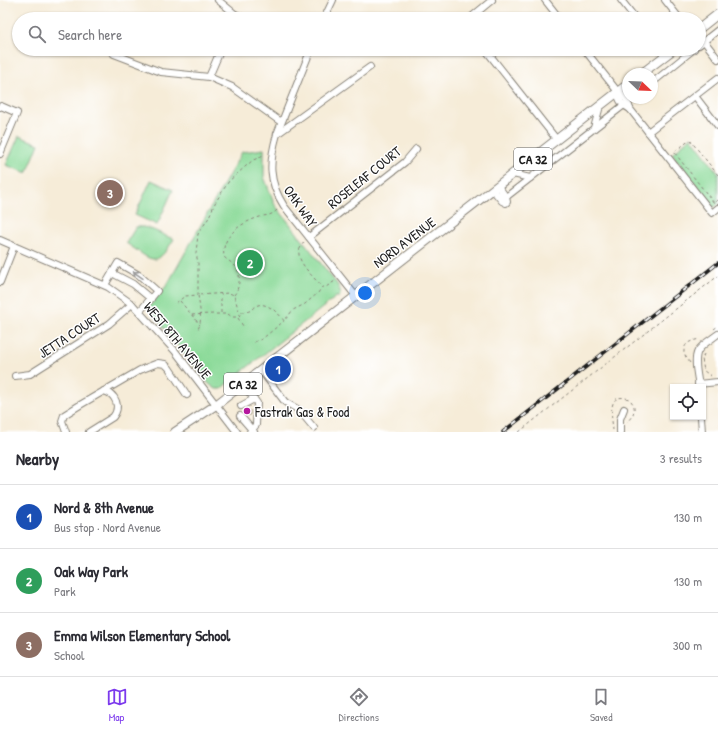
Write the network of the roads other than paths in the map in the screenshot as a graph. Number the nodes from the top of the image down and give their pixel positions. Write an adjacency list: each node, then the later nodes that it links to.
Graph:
1 (218, 0): 7 (street)
2 (333, 0): 8 (street)
3 (492, 0): 9 (street)
4 (545, 0): 10 (street)
5 (621, 0): 11 (street)
6 (665, 0): 12 (street)
7 (230, 12)
8 (327, 12)
9 (477, 12)
10 (554, 12)
11 (630, 12)
12 (674, 12)
13 (718, 14): 14 (main road)
14 (706, 23)
15 (718, 30): 16 (street)
16 (706, 39)
17 (706, 48): 25 (street)
18 (119, 56): 28 (street)
19 (218, 56): 28 (street)
20 (308, 56): 39 (street, OAK WAY)
21 (491, 56): 44 (street)
22 (590, 56): 32 (street)
23 (659, 56): 27 (main road)
24 (685, 56): 29 (street)
25 (718, 59)
26 (370, 67): 43 (street)
27 (647, 68)
28 (209, 77): 39 (street)
29 (658, 77)
30 (718, 78): 33 (street)
31 (622, 89): 32 (main road, NORD AVENUE / CA 32)
32 (618, 92): 34 (street); 37 (main road, NORD AVENUE / CA 32)
33 (695, 96): 40 (street); 42 (street)
34 (622, 100)
35 (625, 104): 41 (street)
36 (629, 104): 42 (street)
37 (600, 106): 41 (street); 44 (main road, NORD AVENUE / CA 32)
38 (0, 107): 46 (street)
39 (281, 122): 43 (street, OAK WAY)
40 (718, 126)
41 (594, 128): 48 (street)
42 (648, 132): 50 (street)
43 (276, 134): 52 (street, OAK WAY)
44 (557, 140): 47 (main road, NORD AVENUE / CA 32)
45 (416, 149): 52 (street, ROSELEAF COURT)
46 (0, 154)
47 (513, 174): 48 (street); 49 (main road, NORD AVENUE / CA 32)
48 (530, 178): 49 (street)
49 (496, 188): 57 (main road, NORD AVENUE / CA 32)
50 (718, 208)
51 (0, 240): 53 (street, WEST 8TH AVENUE)
52 (306, 240): 57 (street, OAK WAY)
53 (14, 246): 55 (street); 56 (street, WEST 8TH AVENUE)
54 (112, 273): 56 (street); 58 (street); 58 (street, one-way to 54)
55 (0, 282)
56 (105, 285): 59 (street, WEST 8TH AVENUE)
57 (355, 295): 62 (main road, NORD AVENUE / CA 32)
58 (151, 299): 60 (street)
59 (132, 304): 60 (street, WEST 8TH AVENUE); 63 (street, JETTA COURT)
60 (140, 311): 71 (street, WEST 8TH AVENUE)
61 (718, 334): 66 (street)
62 (260, 370): 65 (main road, NORD AVENUE / CA 32); 78 (street)
63 (15, 376)
64 (718, 382): 67 (street)
65 (243, 384): 70 (street); 71 (main road, NORD AVENUE / CA 32)
66 (698, 384)
67 (705, 384)
68 (104, 391): 69 (street); 80 (street); 81 (street)
69 (187, 395)
70 (250, 402): 72 (street); 79 (street)
71 (216, 405): 82 (main road, NORD AVENUE / CA 32); 83 (street, WEST 8TH AVENUE)
72 (241, 406)
73 (624, 410): 84 (street)
74 (240, 416): 77 (street)
75 (248, 416): 77 (street)
76 (701, 420): 85 (street)
77 (248, 424): 79 (street)
78 (314, 428)
79 (252, 431)
80 (66, 432)
81 (89, 432)
82 (175, 432)
83 (237, 432)
84 (620, 432)
85 (702, 432)

